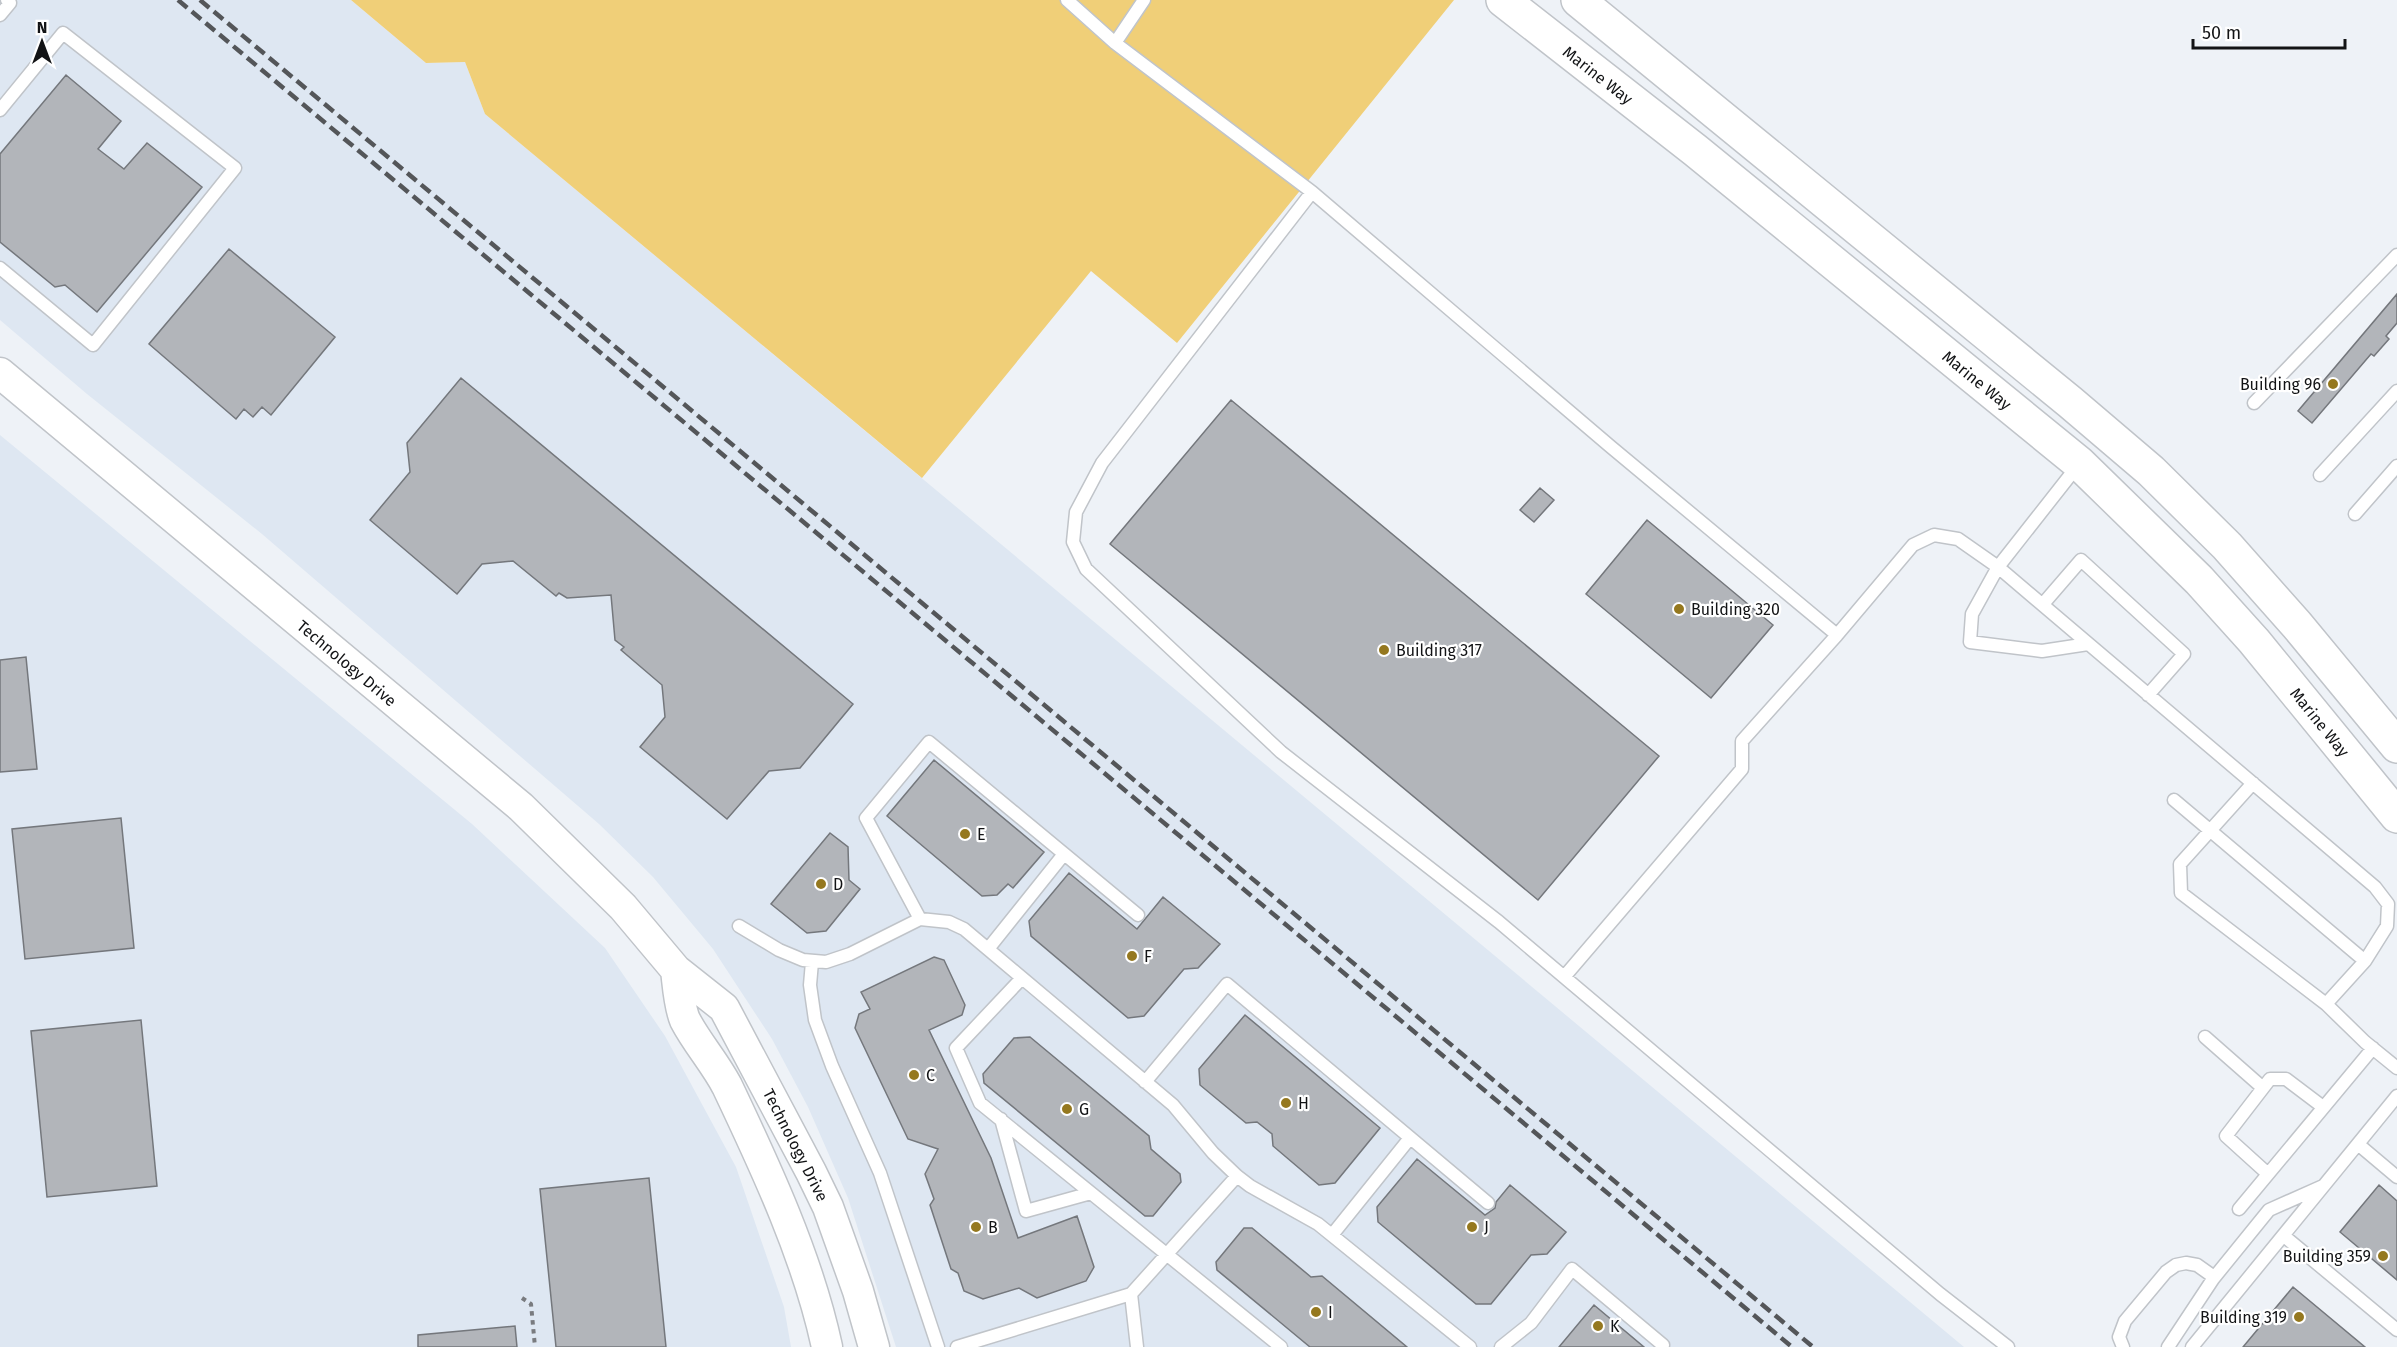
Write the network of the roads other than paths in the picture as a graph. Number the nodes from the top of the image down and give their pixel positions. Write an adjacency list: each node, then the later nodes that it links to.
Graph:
1 (7, 0): 6 (lane)
2 (1067, 0): 7 (lane)
3 (1144, 0): 7 (lane)
4 (1503, 0): 15 (main road, Marine Way)
5 (1578, 0): 24 (main road)
6 (0, 15)
7 (1115, 43): 9 (lane)
8 (0, 110): 11 (lane)
9 (1312, 192): 21 (lane); 37 (lane)
10 (2397, 255): 14 (lane)
11 (0, 268)
12 (0, 373): 36 (street, Technology Drive)
13 (2397, 391): 17 (lane)
14 (2254, 403)
15 (2079, 463): 19 (lane); 27 (main road, Marine Way)
16 (2397, 466): 18 (lane)
17 (2320, 476)
18 (2355, 514)
19 (1998, 567): 20 (lane); 21 (lane); 22 (lane)
20 (2043, 604): 22 (lane); 23 (lane)
21 (1837, 635): 37 (lane)
22 (2088, 644): 23 (lane)
23 (2148, 695): 25 (lane)
24 (2397, 746)
25 (2253, 783): 28 (lane); 34 (lane)
26 (2174, 800): 28 (lane)
27 (2397, 816)
28 (2211, 830): 34 (lane); 39 (lane)
29 (1064, 854): 30 (lane); 31 (lane); 33 (lane)
30 (1138, 915)
31 (920, 919): 33 (lane); 35 (lane)
32 (739, 926): 35 (lane)
33 (988, 950): 38 (lane)
34 (2365, 961): 39 (lane)
35 (812, 962): 66 (lane)
36 (675, 970): 64 (street, Technology Drive); 65 (street, Technology Drive)
37 (1564, 977): 73 (lane)
38 (1022, 978): 43 (lane); 47 (lane)
39 (2326, 1004): 41 (lane)
40 (2205, 1037): 44 (lane)
41 (2373, 1047): 42 (lane); 46 (lane)
42 (2397, 1068)
43 (1145, 1082): 48 (lane); 51 (lane)
44 (2264, 1088): 46 (lane); 50 (lane)
45 (2397, 1096): 49 (lane)
46 (2323, 1107): 50 (lane)
47 (1001, 1119): 54 (lane); 54 (lane)
48 (1410, 1138): 55 (lane); 57 (lane)
49 (2359, 1145): 52 (lane); 53 (lane)
50 (2268, 1174): 56 (lane)
51 (1237, 1176): 57 (lane); 59 (lane)
52 (2397, 1177)
53 (2326, 1185): 58 (lane); 60 (lane)
54 (1091, 1192): 59 (lane)
55 (1488, 1203)
56 (2239, 1209)
57 (1332, 1235): 70 (lane)
58 (2284, 1236): 62 (lane); 76 (lane)
59 (1166, 1255): 61 (lane); 63 (lane)
60 (2214, 1277): 74 (lane); 75 (lane)
61 (1131, 1294): 67 (lane); 68 (lane)
62 (2397, 1330)
63 (1269, 1343): 69 (lane)
64 (827, 1347)
65 (874, 1347)
66 (938, 1347)
67 (957, 1347)
68 (1137, 1347)
69 (1281, 1347)
70 (1470, 1347)
71 (1501, 1347): 72 (lane)
72 (1661, 1347)
73 (2008, 1347)
74 (2123, 1347)
75 (2168, 1347)
76 (2192, 1347)

